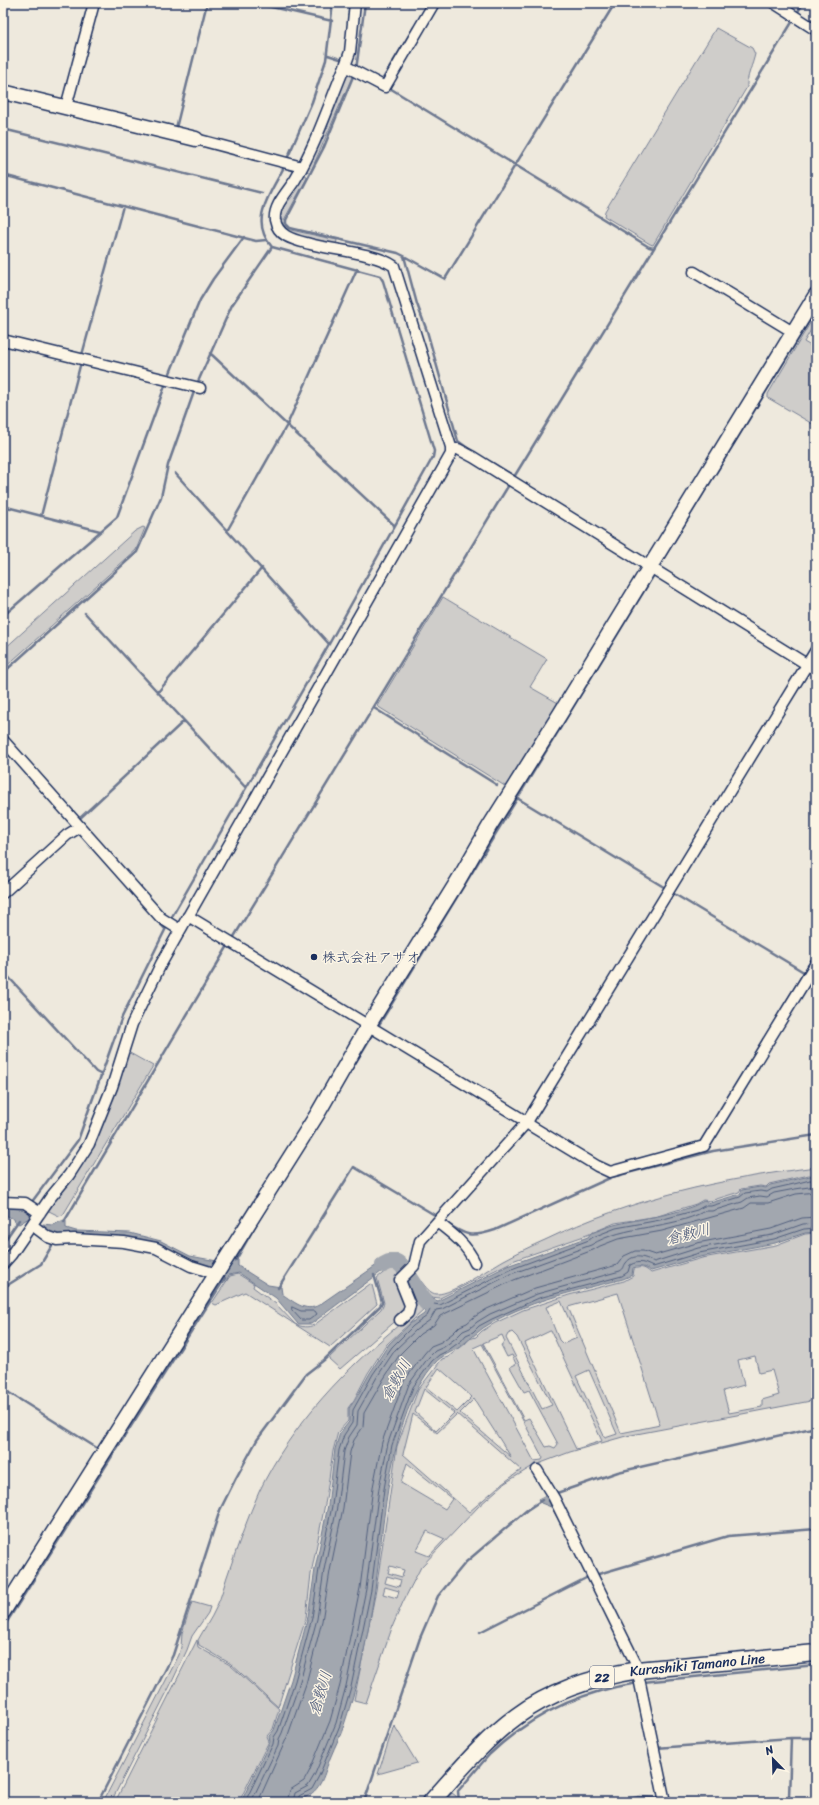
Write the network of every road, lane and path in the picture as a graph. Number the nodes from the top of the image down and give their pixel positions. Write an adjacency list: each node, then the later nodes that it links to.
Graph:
1 (94, 3): 8 (street)
2 (355, 3): 6 (street)
3 (434, 3): 6 (street)
4 (774, 3): 5 (street)
5 (816, 30)
6 (345, 66): 10 (street)
7 (3, 92): 8 (street)
8 (66, 107): 9 (street)
9 (196, 139): 10 (street)
10 (302, 167): 16 (street)
11 (694, 272): 13 (street)
12 (816, 295): 13 (street)
13 (794, 332): 17 (street)
14 (3, 340): 15 (street)
15 (197, 387)
16 (452, 449): 17 (street); 23 (street)
17 (654, 570): 19 (street); 26 (street)
18 (816, 650): 19 (street)
19 (808, 665): 27 (street)
20 (3, 740): 21 (street)
21 (76, 826): 22 (street); 24 (street)
22 (3, 893)
23 (188, 916): 24 (street); 26 (street)
24 (172, 926): 29 (street)
25 (816, 963): 27 (street)
26 (373, 1029): 27 (street); 34 (street)
27 (527, 1122): 30 (street)
28 (3, 1202): 29 (street)
29 (32, 1208): 31 (street)
30 (439, 1220): 32 (street); 35 (street)
31 (32, 1225): 33 (street); 34 (street)
32 (475, 1263)
33 (3, 1264)
34 (220, 1269): 37 (street)
35 (400, 1320)
36 (537, 1470): 39 (street)
37 (3, 1612)
38 (816, 1653): 39 (main road, Kurashiki Tamano Line / 22)
39 (639, 1678): 40 (street); 41 (main road, Kurashiki Tamano Line / 22)
40 (664, 1799)
41 (431, 1802)

